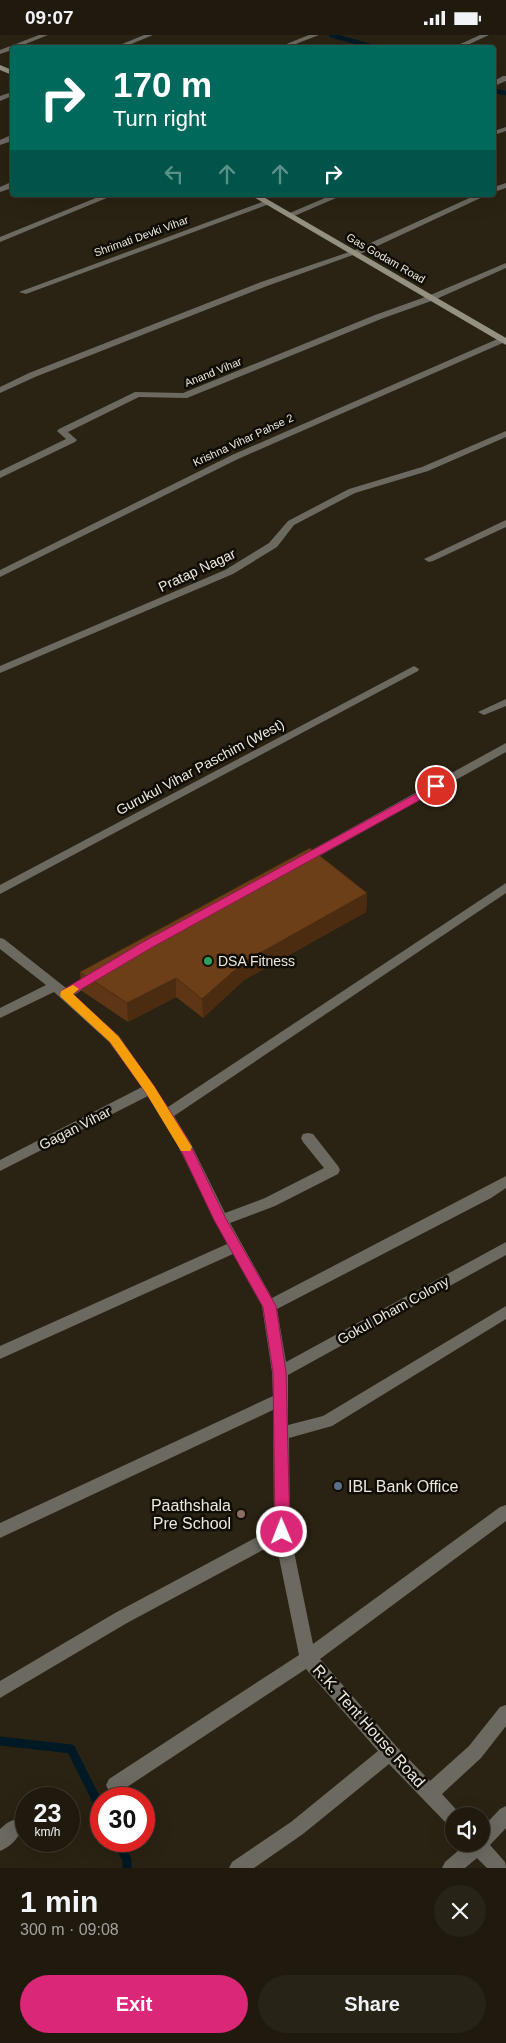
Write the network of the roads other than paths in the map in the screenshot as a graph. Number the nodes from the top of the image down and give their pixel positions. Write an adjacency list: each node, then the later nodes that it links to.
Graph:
1 (45, 35): 5 (street)
2 (150, 35): 6 (street)
3 (316, 35): 7 (street)
4 (486, 35): 8 (street)
5 (19, 45)
6 (124, 45)
7 (288, 45)
8 (463, 45)
9 (105, 197): 15 (street)
10 (258, 197): 13 (main road, Gas Godam Road)
11 (334, 197): 14 (street)
12 (479, 197): 16 (street)
13 (268, 203): 14 (main road, Gas Godam Road); 18 (street, Shrimati Devki Vihar)
14 (289, 215): 16 (main road, Gas Godam Road)
15 (0, 240)
16 (354, 253): 19 (main road, Gas Godam Road); 21 (street)
17 (506, 265): 19 (street)
18 (23, 292)
19 (431, 298): 20 (main road, Gas Godam Road); 23 (street, Anand Vihar)
20 (504, 341): 26 (street, Krishna Vihar Pahse 2)
21 (0, 390)
22 (506, 434): 28 (street, Pratap Nagar)
23 (0, 475)
24 (506, 523): 25 (street)
25 (429, 559)
26 (0, 574)
27 (414, 669): 34 (street, Gurukul Vihar Paschim (West))
28 (0, 670)
29 (506, 703): 30 (street)
30 (484, 712)
31 (506, 747): 32 (street)
32 (288, 868)
33 (506, 887): 40 (street)
34 (0, 890)
35 (0, 942): 37 (street, R.K. Tent House Road)
36 (106, 969): 37 (street)
37 (60, 990): 38 (street); 39 (street, R.K. Tent House Road)
38 (0, 1013)
39 (150, 1089): 40 (street, R.K. Tent House Road); 42 (street, Gagan Vihar)
40 (166, 1115): 44 (street, R.K. Tent House Road)
41 (308, 1138): 44 (street)
42 (0, 1166)
43 (506, 1181): 47 (street)
44 (221, 1220): 45 (street, R.K. Tent House Road)
45 (236, 1246): 47 (street, R.K. Tent House Road); 49 (street)
46 (506, 1247): 50 (street, Gokul Dham Colony)
47 (270, 1306): 50 (street, R.K. Tent House Road)
48 (506, 1312): 52 (street)
49 (0, 1353)
50 (280, 1372): 51 (street, R.K. Tent House Road)
51 (280, 1400): 52 (street, R.K. Tent House Road); 54 (street)
52 (281, 1434): 55 (street, R.K. Tent House Road)
53 (506, 1512): 56 (street)
54 (0, 1531)
55 (282, 1532): 56 (street, R.K. Tent House Road); 57 (street)
56 (308, 1658): 59 (street, R.K. Tent House Road); 60 (street)
57 (0, 1690)
58 (506, 1713): 61 (street)
59 (390, 1752): 61 (street, R.K. Tent House Road); 69 (street)
60 (115, 1785)
61 (429, 1794): 62 (street, R.K. Tent House Road)
62 (445, 1810)
63 (506, 1815): 65 (street)
64 (12, 1829): 66 (street)
65 (490, 1832)
66 (0, 1842)
67 (470, 1852): 70 (street)
68 (486, 1852): 71 (street)
69 (238, 1868)
70 (451, 1868)
71 (499, 1868)

